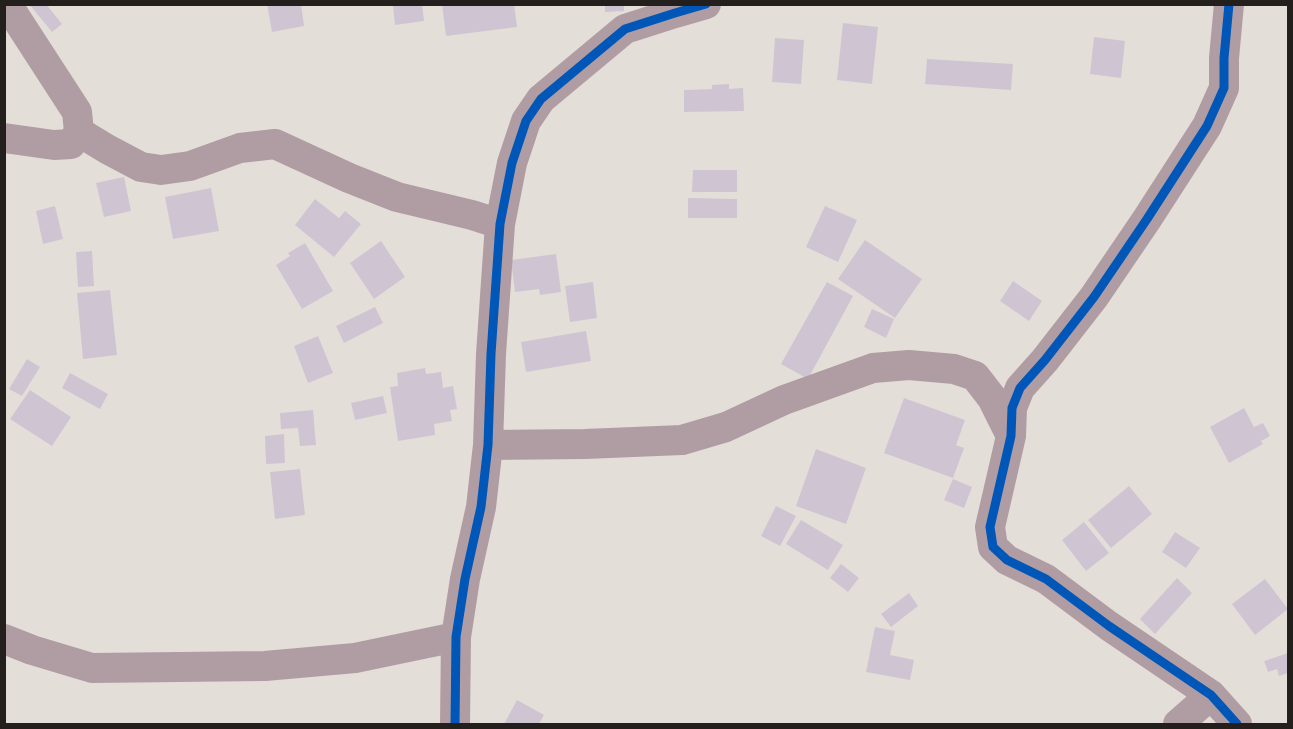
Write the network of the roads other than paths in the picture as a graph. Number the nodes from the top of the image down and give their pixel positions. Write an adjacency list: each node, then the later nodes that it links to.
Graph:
1 (7, 4): 4 (street)
2 (706, 4): 6 (street)
3 (1229, 4): 7 (street)
4 (79, 132): 5 (street); 6 (street)
5 (4, 138)
6 (500, 224): 8 (street)
7 (1011, 436): 8 (street); 11 (street)
8 (488, 446): 9 (street)
9 (456, 637): 10 (street); 12 (street)
10 (4, 639)
11 (1211, 695): 13 (street); 14 (street)
12 (455, 724)
13 (1178, 724)
14 (1237, 724)

